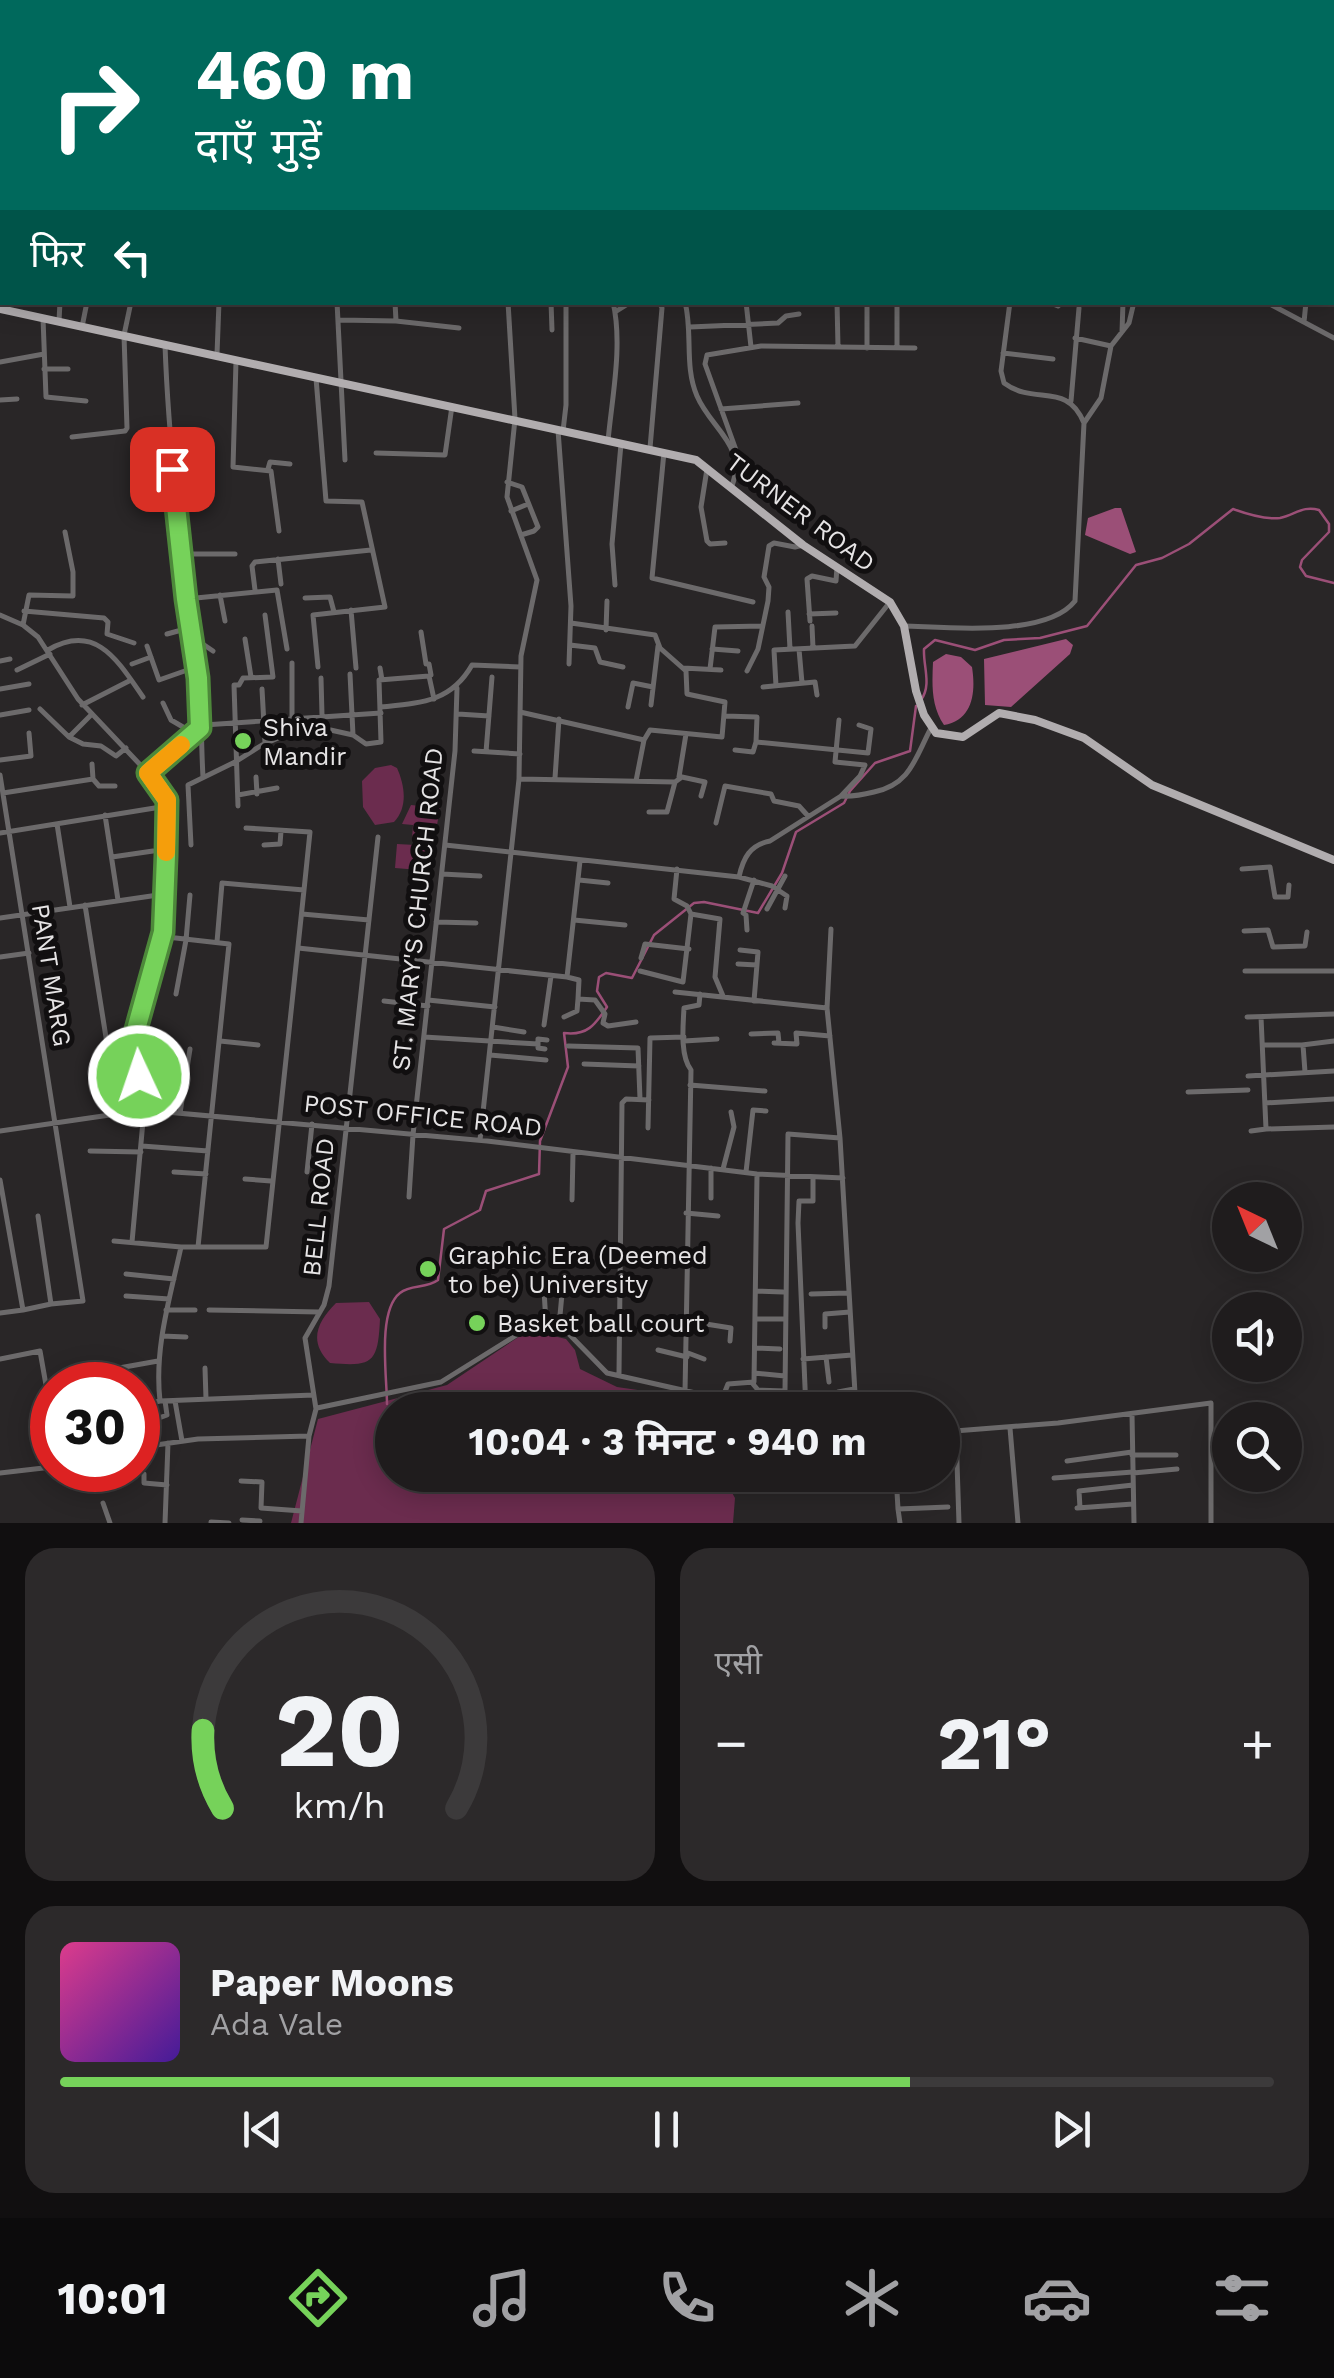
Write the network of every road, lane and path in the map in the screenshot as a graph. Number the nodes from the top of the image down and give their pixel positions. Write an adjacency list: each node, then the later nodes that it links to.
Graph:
1 (60, 305): 33 (street)
2 (86, 305): 36 (street)
3 (130, 305): 41 (street)
4 (218, 305): 53 (street)
5 (338, 305): 31 (street)
6 (395, 305): 32 (street)
7 (508, 305): 68 (street)
8 (551, 305): 26 (street)
9 (566, 305): 28 (street)
10 (614, 305): 27 (street)
11 (626, 305): 27 (street)
12 (661, 305): 74 (street)
13 (685, 305): 37 (street)
14 (746, 305): 35 (street)
15 (837, 305): 47 (street)
16 (867, 305): 48 (street)
17 (896, 305): 49 (street)
18 (1010, 305): 51 (street)
19 (1122, 305): 40 (street)
20 (1133, 305): 40 (street)
21 (1273, 305): 34 (street)
22 (1306, 305): 34 (street)
23 (12, 307): 25 (main road, TURNER ROAD); 30 (main road, TURNER ROAD)
24 (1078, 308): 42 (street)
25 (0, 309)
26 (552, 312): 28 (street); 39 (street)
27 (615, 312): 72 (street)
28 (566, 314): 70 (street)
29 (799, 314): 35 (street)
30 (43, 318): 33 (main road, TURNER ROAD); 52 (street)
31 (340, 320): 32 (street); 60 (street)
32 (396, 321): 38 (street)
33 (59, 322): 36 (main road, TURNER ROAD)
34 (1304, 322): 43 (street)
35 (749, 324): 37 (street); 46 (street)
36 (82, 326): 41 (main road, TURNER ROAD)
37 (690, 327): 79 (street)
38 (459, 328)
39 (552, 330)
40 (1122, 332): 45 (street)
41 (124, 336): 44 (main road, TURNER ROAD); 71 (street)
42 (1075, 338): 45 (street); 64 (street)
43 (1334, 338)
44 (165, 346): 53 (main road, TURNER ROAD); 92 (street)
45 (1111, 346): 69 (street)
46 (751, 347): 47 (street); 67 (street)
47 (838, 348): 48 (street)
48 (867, 348): 49 (street)
49 (897, 348): 50 (street)
50 (916, 348)
51 (1003, 353): 54 (street); 64 (street)
52 (44, 354): 56 (street); 57 (street)
53 (217, 356): 55 (main road, TURNER ROAD)
54 (1052, 359)
55 (236, 360): 59 (main road, TURNER ROAD); 81 (street)
56 (0, 362)
57 (44, 369): 58 (street); 63 (street)
58 (68, 369)
59 (316, 378): 60 (main road, TURNER ROAD); 91 (street)
60 (344, 384): 66 (main road, TURNER ROAD); 77 (street)
61 (17, 399): 62 (street)
62 (0, 400)
63 (86, 401)
64 (1071, 401): 69 (street)
65 (798, 403): 67 (street)
66 (452, 406): 68 (main road, TURNER ROAD); 76 (street)
67 (722, 410): 79 (street)
68 (515, 420): 70 (main road, TURNER ROAD); 82 (street)
69 (1084, 422): 117 (street)
70 (560, 430): 72 (main road, TURNER ROAD); 114 (street)
71 (72, 436)
72 (608, 441): 73 (main road, TURNER ROAD)
73 (621, 444): 74 (main road, TURNER ROAD); 97 (street)
74 (650, 450): 75 (main road, TURNER ROAD)
75 (664, 452): 80 (main road, TURNER ROAD); 103 (street)
76 (376, 453)
77 (346, 460)
78 (290, 464): 81 (street)
79 (736, 464): 83 (street)
80 (707, 466): 83 (main road, TURNER ROAD); 89 (street)
81 (268, 469): 86 (street)
82 (507, 482): 84 (street); 85 (street)
83 (732, 486): 90 (main road, TURNER ROAD)
84 (528, 504): 85 (street); 88 (street)
85 (511, 510): 88 (street)
86 (279, 531)
87 (65, 532): 106 (street)
88 (521, 535): 143 (street)
89 (725, 543)
90 (803, 545): 95 (main road, TURNER ROAD); 116 (street)
91 (371, 550): 94 (street); 105 (street)
92 (181, 554): 93 (street); 101 (street)
93 (235, 554)
94 (278, 559): 96 (street); 98 (street)
95 (837, 567): 104 (main road, TURNER ROAD); 113 (street)
96 (281, 584)
97 (615, 585)
98 (255, 590): 99 (street); 131 (street)
99 (220, 595): 101 (street); 112 (street)
100 (305, 598): 107 (street)
101 (186, 599): 119 (street)
102 (607, 601): 118 (street)
103 (753, 602)
104 (890, 602): 117 (main road, TURNER ROAD); 128 (street)
105 (351, 610): 107 (street); 145 (street)
106 (24, 612): 115 (street); 123 (street)
107 (334, 612): 142 (street)
108 (788, 612): 130 (street)
109 (836, 613): 113 (street)
110 (266, 614): 154 (street)
111 (0, 615): 115 (street)
112 (225, 620)
113 (810, 620): 128 (street)
114 (571, 623): 118 (street); 125 (street)
115 (22, 625): 133 (street)
116 (762, 626): 129 (street); 151 (street)
117 (904, 626): 192 (main road, TURNER ROAD)
118 (606, 630): 124 (street)
119 (190, 632): 121 (street); 134 (street); 141 (street)
120 (421, 632): 156 (street)
121 (167, 634)
122 (245, 638): 154 (street)
123 (134, 643)
124 (658, 643): 147 (street); 161 (street)
125 (570, 645): 140 (street); 144 (street)
126 (148, 646): 135 (street)
127 (799, 648): 128 (street); 130 (street); 159 (street)
128 (813, 648)
129 (712, 649): 132 (street); 148 (street)
130 (790, 649): 162 (street)
131 (287, 650)
132 (738, 651)
133 (49, 652): 149 (street); 157 (street); 171 (street)
134 (212, 652)
135 (151, 657): 139 (street); 141 (street)
136 (10, 660): 137 (street)
137 (0, 661)
138 (292, 663): 185 (street)
139 (132, 664)
140 (569, 664)
141 (196, 667): 191 (street)
142 (318, 667)
143 (520, 667): 164 (street); 177 (street)
144 (623, 667)
145 (356, 668)
146 (380, 668): 158 (street)
147 (683, 668): 148 (street); 184 (street)
148 (710, 669): 150 (street)
149 (17, 670)
150 (720, 670)
151 (747, 671)
152 (350, 674): 178 (street)
153 (492, 677): 183 (street)
154 (251, 678): 188 (street)
155 (321, 678): 182 (street)
156 (431, 678): 158 (street); 169 (street)
157 (131, 680): 168 (street); 171 (street)
158 (382, 680): 176 (street)
159 (802, 683): 162 (street); 167 (street)
160 (28, 684): 165 (street)
161 (653, 686): 172 (street); 173 (street)
162 (776, 686): 163 (street)
163 (763, 687)
164 (457, 688): 169 (street); 179 (street, ST. MARY'S CHURCH ROAD)
165 (0, 689)
166 (262, 690): 189 (street)
167 (817, 695)
168 (143, 697)
169 (434, 699): 176 (street)
170 (163, 703): 200 (street)
171 (82, 705): 180 (street)
172 (651, 705)
173 (628, 707)
174 (29, 710): 181 (street)
175 (40, 710): 198 (street)
176 (381, 710): 178 (street); 197 (street)
177 (520, 712): 186 (street); 208 (street)
178 (352, 714): 182 (street); 197 (street)
179 (458, 714): 183 (street); 242 (street, ST. MARY'S CHURCH ROAD)
180 (91, 715): 198 (street); 203 (street)
181 (0, 716)
182 (325, 716): 185 (street); 193 (street)
183 (489, 716): 207 (street)
184 (725, 716): 196 (street); 201 (street)
185 (293, 719): 189 (street); 202 (street)
186 (558, 719): 199 (street); 217 (street)
187 (839, 720): 204 (street)
188 (234, 722): 189 (street); 191 (street); 210 (street)
189 (264, 723): 202 (street)
190 (859, 724): 204 (street)
191 (200, 728): 200 (street); 214 (street)
192 (930, 728): 227 (street); 246 (main road)
193 (329, 729): 195 (street); 197 (street)
194 (29, 733): 209 (street)
195 (306, 734)
196 (686, 734): 199 (street); 219 (street)
197 (352, 735)
198 (69, 737): 203 (street)
199 (644, 740): 220 (street)
200 (184, 742): 212 (street)
201 (756, 742): 204 (street); 205 (street)
202 (265, 743): 210 (street)
203 (126, 748): 212 (street)
204 (836, 749): 227 (street)
205 (735, 750)
206 (474, 751): 207 (street)
207 (486, 752): 208 (street)
208 (520, 754): 216 (street)
209 (0, 760)
210 (235, 762): 214 (street); 225 (street)
211 (92, 764): 218 (street)
212 (148, 773): 228 (street)
213 (0, 775): 223 (street, PANT MARG)
214 (203, 777): 241 (street)
215 (256, 777): 224 (street)
216 (519, 778): 217 (street); 244 (street)
217 (555, 778): 220 (street)
218 (94, 779): 221 (street); 223 (street)
219 (677, 780): 220 (street); 226 (street); 230 (street)
220 (636, 782)
221 (115, 786)
222 (277, 788): 224 (street)
223 (3, 793): 237 (street, PANT MARG)
224 (256, 794): 225 (street)
225 (238, 795): 229 (street)
226 (702, 796)
227 (844, 797): 232 (street)
228 (167, 806): 231 (street); 260 (street)
229 (238, 806)
230 (649, 812)
231 (105, 815): 234 (street); 245 (street)
232 (809, 817): 233 (street); 253 (street)
233 (716, 823)
234 (57, 824): 237 (street); 264 (street)
235 (246, 828): 236 (street)
236 (281, 831): 240 (street); 259 (street)
237 (9, 832): 238 (street); 269 (street, PANT MARG)
238 (0, 833)
239 (378, 838): 271 (street, BELL ROAD)
240 (264, 844)
241 (191, 845)
242 (445, 845): 244 (street); 250 (street, ST. MARY'S CHURCH ROAD)
243 (153, 852): 245 (street)
244 (512, 852): 247 (street); 293 (street)
245 (112, 856): 262 (street)
246 (1334, 860)
247 (580, 861): 248 (street); 254 (street)
248 (677, 869): 253 (street); 267 (street)
249 (1242, 870): 257 (street)
250 (442, 874): 251 (street); 273 (street, ST. MARY'S CHURCH ROAD)
251 (480, 876)
252 (785, 876): 258 (street)
253 (739, 877): 255 (street)
254 (579, 880): 256 (street); 272 (street)
255 (754, 880): 258 (street); 277 (street)
256 (608, 883)
257 (1289, 885)
258 (774, 888): 265 (street); 266 (street)
259 (304, 890): 268 (street); 282 (street)
260 (165, 894): 262 (street); 279 (street)
261 (190, 895): 281 (street)
262 (118, 900): 263 (street)
263 (85, 905): 264 (street); 355 (street)
264 (70, 907): 269 (street)
265 (785, 908)
266 (767, 909)
267 (689, 910): 284 (street); 302 (street)
268 (302, 914): 271 (street); 283 (street)
269 (22, 915): 270 (street); 286 (street, PANT MARG)
270 (0, 918)
271 (369, 920): 287 (street, BELL ROAD)
272 (574, 920): 275 (street); 298 (street)
273 (436, 922): 274 (street); 290 (street, ST. MARY'S CHURCH ROAD)
274 (476, 923)
275 (625, 925)
276 (831, 929): 308 (street)
277 (747, 930)
278 (1244, 931): 280 (street)
279 (163, 932): 281 (street); 318 (street)
280 (1307, 932)
281 (186, 940): 282 (street); 300 (street)
282 (216, 942): 324 (street)
283 (298, 948): 287 (street); 357 (street)
284 (688, 949): 289 (street); 296 (street)
285 (740, 950): 292 (street)
286 (29, 953): 288 (street); 358 (street, PANT MARG)
287 (366, 957): 290 (street); 360 (street, BELL ROAD)
288 (0, 958)
289 (641, 958)
290 (432, 962): 293 (street); 306 (street, ST. MARY'S CHURCH ROAD)
291 (738, 964): 292 (street)
292 (756, 966): 305 (street)
293 (499, 970): 297 (street); 307 (street)
294 (1246, 971): 295 (street)
295 (1334, 971)
296 (640, 972)
297 (551, 976): 298 (street); 314 (street)
298 (568, 977): 303 (street)
299 (675, 992): 301 (street)
300 (176, 994)
301 (700, 994): 302 (street); 322 (street)
302 (723, 996): 305 (street)
303 (578, 999): 310 (street); 313 (street)
304 (384, 1001): 306 (street)
305 (754, 1001): 308 (street)
306 (428, 1003): 307 (street); 320 (street, ST. MARY'S CHURCH ROAD)
307 (495, 1006): 315 (street)
308 (827, 1008): 319 (street)
309 (1334, 1014): 312 (street)
310 (564, 1017)
311 (1247, 1017): 312 (street)
312 (1262, 1017): 330 (street)
313 (636, 1022)
314 (544, 1025)
315 (493, 1027): 316 (street); 327 (street)
316 (524, 1032)
317 (751, 1034): 319 (street)
318 (134, 1036): 321 (street); 351 (street)
319 (830, 1036): 367 (street)
320 (424, 1037): 327 (street); 366 (street, ST. MARY'S CHURCH ROAD)
321 (158, 1039)
322 (684, 1039): 323 (street); 343 (street); 349 (street)
323 (716, 1039)
324 (220, 1040): 331 (street); 356 (street)
325 (547, 1040): 328 (street)
326 (1334, 1041): 329 (street)
327 (491, 1042): 328 (street); 335 (street)
328 (538, 1044): 334 (street)
329 (1302, 1044): 330 (street); 340 (street)
330 (1263, 1045): 341 (street)
331 (258, 1046)
332 (568, 1046): 338 (street)
333 (190, 1049): 353 (street)
334 (545, 1049)
335 (490, 1055): 336 (street); 368 (street)
336 (546, 1060)
337 (584, 1064): 338 (street)
338 (639, 1066): 347 (street)
339 (1334, 1071): 340 (street)
340 (1305, 1072): 341 (street)
341 (1263, 1074): 342 (street); 350 (street)
342 (1248, 1076)
343 (690, 1085): 345 (street); 374 (street)
344 (1248, 1090): 346 (street)
345 (765, 1091)
346 (1188, 1092)
347 (640, 1098): 349 (street); 373 (street)
348 (1334, 1099): 350 (street)
349 (649, 1100): 362 (street)
350 (1264, 1103): 363 (street)
351 (144, 1110): 353 (street, POST OFFICE ROAD); 355 (street, POST OFFICE ROAD); 369 (street)
352 (766, 1111): 379 (street)
353 (180, 1112): 356 (street, POST OFFICE ROAD)
354 (732, 1112): 376 (street)
355 (118, 1113): 358 (street, POST OFFICE ROAD)
356 (212, 1115): 357 (street, POST OFFICE ROAD); 370 (street)
357 (279, 1120): 359 (street, POST OFFICE ROAD); 387 (street)
358 (56, 1122): 365 (street, POST OFFICE ROAD); 408 (street, PANT MARG)
359 (312, 1124): 360 (street, POST OFFICE ROAD); 378 (street)
360 (347, 1127): 366 (street, POST OFFICE ROAD); 413 (street, BELL ROAD)
361 (1334, 1127): 363 (street)
362 (648, 1128)
363 (1266, 1129): 364 (street)
364 (1251, 1130)
365 (0, 1131)
366 (412, 1135): 368 (street, POST OFFICE ROAD); 388 (street, ST. MARY'S CHURCH ROAD)
367 (840, 1138): 382 (street); 384 (street)
368 (480, 1140): 372 (street, POST OFFICE ROAD)
369 (141, 1149): 370 (street); 371 (street); 395 (street)
370 (208, 1151): 380 (street)
371 (90, 1152)
372 (573, 1152): 373 (street, POST OFFICE ROAD); 390 (street)
373 (622, 1158): 374 (street, POST OFFICE ROAD); 439 (street)
374 (688, 1164): 375 (street, POST OFFICE ROAD); 391 (street)
375 (711, 1168): 376 (street, POST OFFICE ROAD); 389 (street)
376 (723, 1169): 379 (street, POST OFFICE ROAD)
377 (174, 1172): 380 (street)
378 (307, 1172)
379 (746, 1172): 381 (street, POST OFFICE ROAD)
380 (206, 1174): 397 (street)
381 (757, 1174): 382 (street, POST OFFICE ROAD); 402 (street)
382 (785, 1176): 383 (street, POST OFFICE ROAD); 403 (street)
383 (814, 1177): 384 (street, POST OFFICE ROAD); 433 (street)
384 (842, 1178): 404 (street)
385 (244, 1179): 387 (street)
386 (0, 1180): 409 (street)
387 (272, 1181): 397 (street)
388 (409, 1196)
389 (711, 1198)
390 (572, 1200)
391 (686, 1213): 393 (street); 418 (street)
392 (38, 1216): 408 (street)
393 (718, 1216)
394 (114, 1241): 395 (street)
395 (132, 1242): 396 (street)
396 (181, 1247): 397 (street); 400 (street)
397 (198, 1247)
398 (126, 1274): 400 (street)
399 (543, 1274): 419 (street)
400 (174, 1278): 407 (street)
401 (563, 1283): 420 (street)
402 (756, 1290): 403 (street); 416 (street)
403 (784, 1292): 417 (street)
404 (849, 1293): 405 (street); 414 (street)
405 (811, 1294)
406 (126, 1296): 407 (street)
407 (169, 1299): 410 (street)
408 (51, 1304): 409 (street)
409 (23, 1310): 415 (street)
410 (166, 1310): 411 (street); 422 (street)
411 (195, 1310)
412 (209, 1310): 413 (street)
413 (319, 1312): 449 (street, BELL ROAD)
414 (850, 1312): 421 (street); 429 (street)
415 (0, 1313)
416 (756, 1319): 417 (street); 425 (street)
417 (784, 1319): 440 (street)
418 (687, 1321): 424 (street); 428 (street)
419 (546, 1323): 420 (street); 454 (street)
420 (559, 1326): 439 (street)
421 (826, 1326)
422 (162, 1336): 423 (street); 434 (street)
423 (186, 1337)
424 (730, 1341)
425 (755, 1348): 426 (street); 438 (street)
426 (780, 1349)
427 (658, 1350): 428 (street)
428 (688, 1355): 432 (street); 444 (street)
429 (852, 1355): 430 (street); 443 (street)
430 (826, 1357): 433 (street); 441 (street)
431 (0, 1359): 435 (street)
432 (704, 1359)
433 (803, 1359): 446 (street)
434 (158, 1361): 436 (street); 452 (street)
435 (42, 1362)
436 (152, 1362)
437 (206, 1368): 450 (street)
438 (754, 1373): 440 (street); 442 (street)
439 (619, 1374): 444 (street)
440 (784, 1376): 442 (street)
441 (829, 1382)
442 (754, 1384): 445 (street)
443 (854, 1388): 447 (street); 448 (street)
444 (685, 1392)
445 (725, 1392)
446 (805, 1392)
447 (838, 1392)
448 (854, 1392)
449 (314, 1395): 450 (street); 454 (street, BELL ROAD)
450 (206, 1399): 451 (street)
451 (175, 1400): 452 (street); 460 (street)
452 (163, 1401): 453 (street); 456 (street)
453 (160, 1402)
454 (316, 1409): 459 (street, BELL ROAD)
455 (1132, 1414): 457 (street); 463 (street); 494 (street)
456 (160, 1418)
457 (1010, 1428): 458 (street); 492 (street)
458 (960, 1432)
459 (309, 1436): 460 (street); 482 (street, BELL ROAD)
460 (182, 1442): 461 (street)
461 (168, 1443): 462 (street); 473 (street)
462 (160, 1444)
463 (1132, 1454): 464 (street); 465 (street); 468 (street)
464 (1176, 1455)
465 (1067, 1461)
466 (30, 1470): 469 (street)
467 (1177, 1470): 468 (street)
468 (1133, 1473): 470 (street); 474 (street)
469 (0, 1474)
470 (1054, 1478)
471 (241, 1481): 479 (street)
472 (160, 1485): 473 (street)
473 (167, 1485): 487 (street)
474 (1133, 1485): 478 (street); 478 (street)
475 (897, 1492): 481 (street)
476 (958, 1492): 491 (street)
477 (103, 1503): 486 (street)
478 (1134, 1504): 493 (street)
479 (261, 1508): 482 (street); 485 (street)
480 (948, 1508): 481 (street)
481 (898, 1509): 490 (street)
482 (302, 1511): 489 (street, BELL ROAD)
483 (242, 1520): 485 (street)
484 (212, 1522): 488 (street)
485 (260, 1522)
486 (110, 1523)
487 (165, 1523)
488 (227, 1523)
489 (301, 1523)
490 (900, 1523)
491 (959, 1523)
492 (1018, 1523)
493 (1134, 1523)
494 (1211, 1523)

